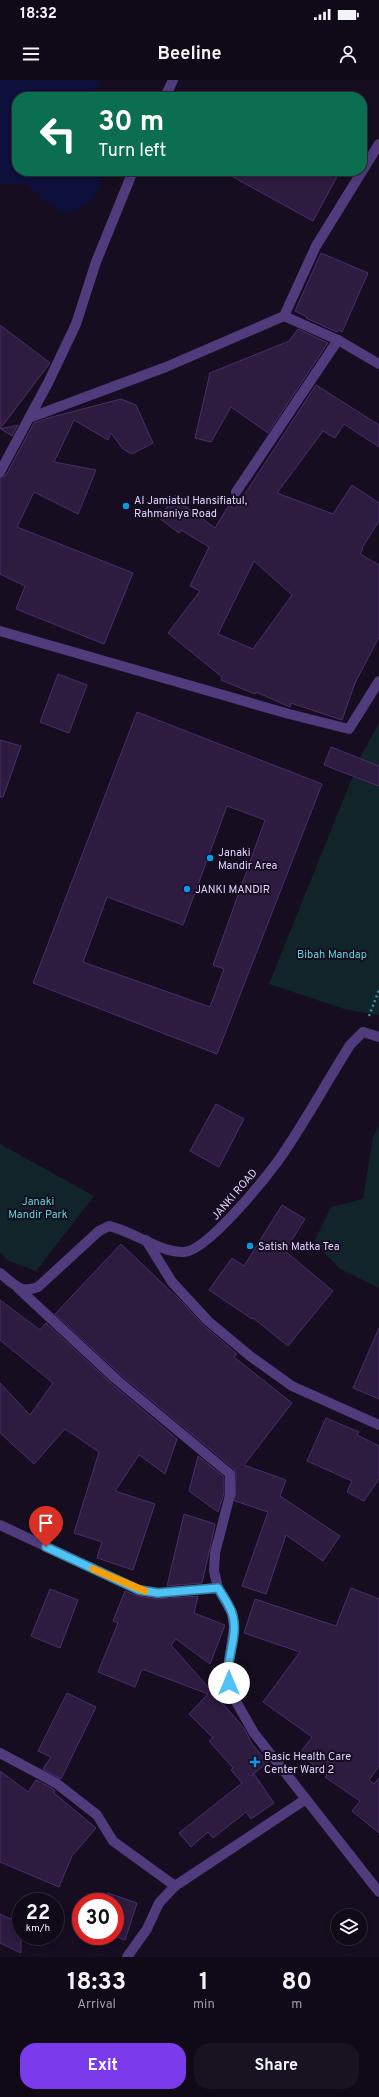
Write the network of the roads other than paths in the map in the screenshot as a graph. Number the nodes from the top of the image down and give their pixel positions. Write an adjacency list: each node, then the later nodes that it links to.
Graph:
1 (173, 80): 2 (street)
2 (167, 92)
3 (379, 144): 4 (street)
4 (367, 163)
5 (131, 176): 10 (street)
6 (359, 176): 7 (street)
7 (284, 316): 8 (street); 10 (street)
8 (338, 340): 9 (street); 12 (street)
9 (379, 364)
10 (29, 418): 11 (street)
11 (0, 472)
12 (236, 492)
13 (0, 631): 14 (street)
14 (379, 681)
15 (379, 1037): 16 (street, JANKI ROAD)
16 (146, 1240): 18 (street, JANKI ROAD); 19 (street)
17 (0, 1273): 18 (street)
18 (18, 1288): 21 (street)
19 (379, 1425)
20 (0, 1525): 21 (street)
21 (218, 1588): 23 (street)
22 (0, 1753): 24 (street)
23 (306, 1799): 24 (street); 25 (street)
24 (175, 1886): 26 (street)
25 (379, 1892)
26 (127, 1957)

